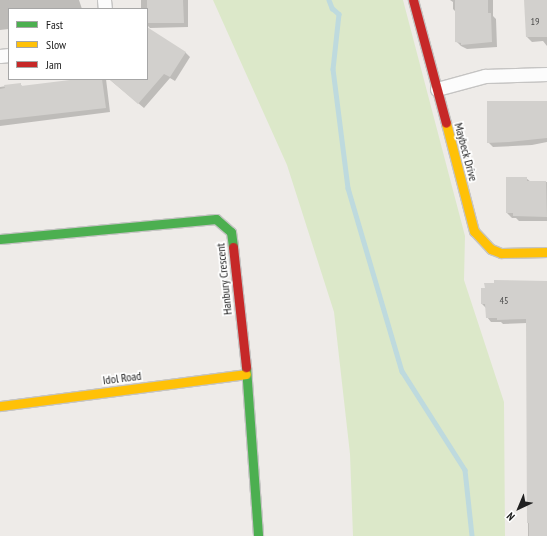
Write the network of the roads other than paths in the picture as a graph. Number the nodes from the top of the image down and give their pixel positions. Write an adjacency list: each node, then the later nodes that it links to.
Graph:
1 (413, 0): 3 (street, Maybeck Drive)
2 (547, 74): 3 (street)
3 (437, 89): 5 (street, Maybeck Drive)
4 (0, 239): 6 (street, Hanbury Crescent)
5 (547, 252)
6 (246, 374): 7 (street, Idol Road); 8 (street, Hanbury Crescent)
7 (0, 406)
8 (258, 536)

